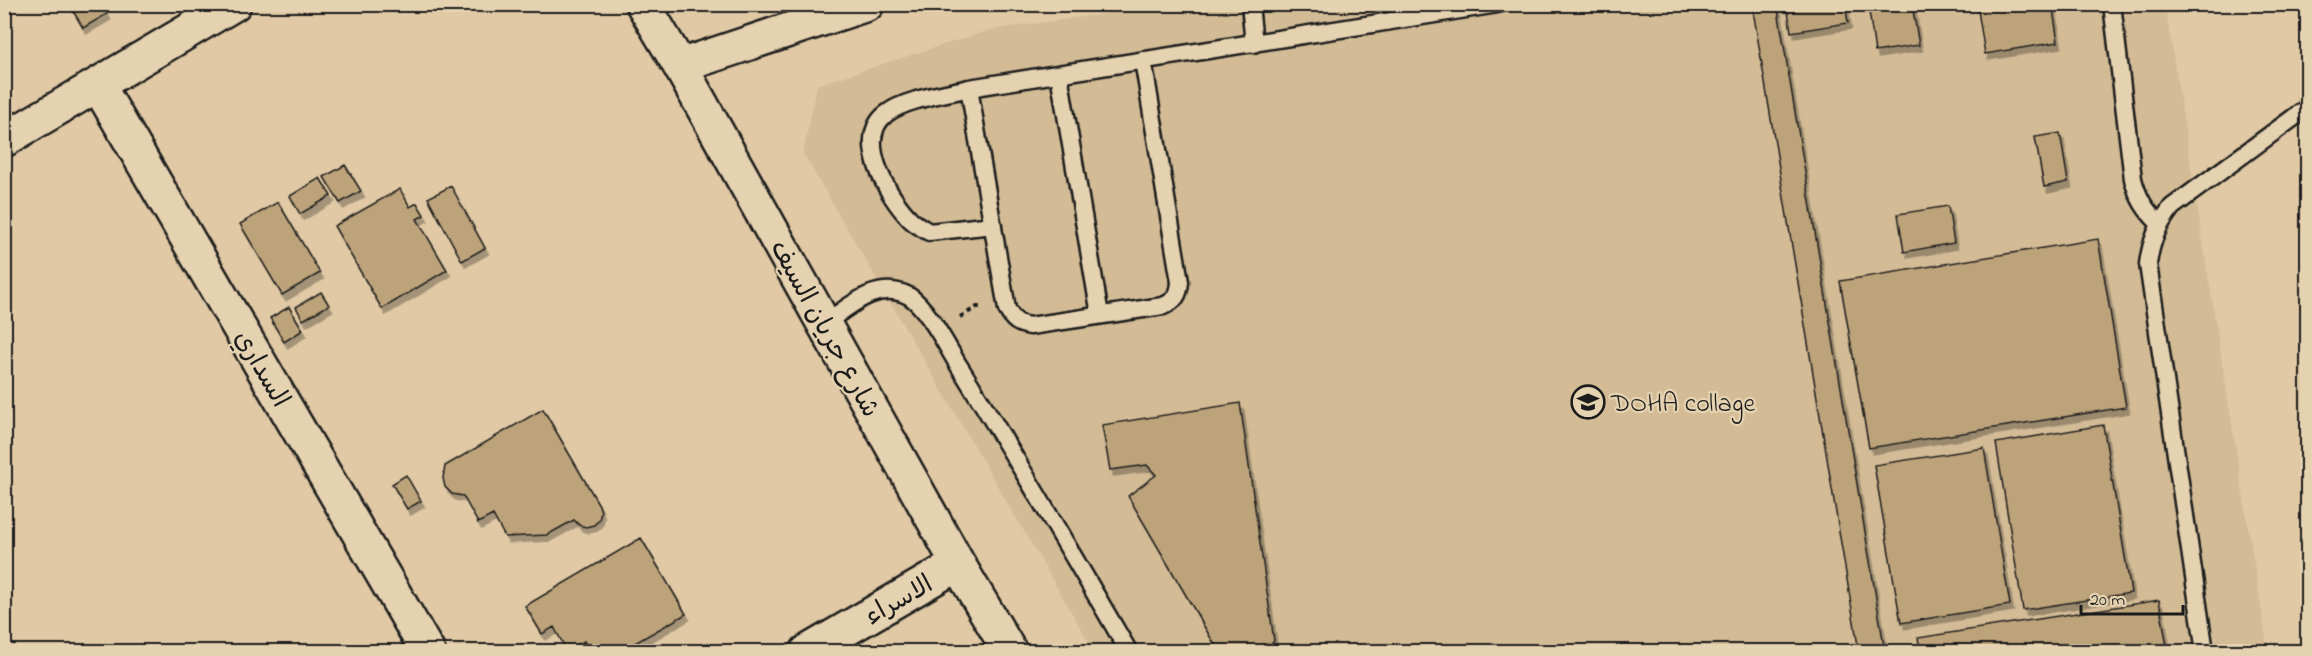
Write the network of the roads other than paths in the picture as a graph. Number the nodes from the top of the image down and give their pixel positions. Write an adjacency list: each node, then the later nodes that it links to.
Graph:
1 (234, 4): 11 (street)
2 (643, 4): 9 (street, شارع جريان السيف)
3 (867, 4): 9 (street)
4 (1250, 4): 7 (lane)
5 (1498, 4): 7 (lane)
6 (2112, 4): 15 (lane)
7 (1254, 44): 8 (lane)
8 (1143, 60): 10 (lane); 17 (lane)
9 (680, 66): 18 (street, شارع جريان السيف)
10 (1059, 74): 12 (lane); 17 (lane)
11 (98, 84): 14 (street); 20 (street, السداري)
12 (969, 88): 16 (lane); 16 (lane)
13 (2307, 107): 15 (lane)
14 (4, 140)
15 (2159, 223): 24 (lane)
16 (993, 225): 17 (lane)
17 (1100, 315)
18 (824, 324): 19 (street, شارع جريان السيف); 23 (lane)
19 (958, 564): 21 (street, الاسراء); 22 (street, شارع جريان السيف)
20 (428, 651)
21 (807, 651)
22 (1010, 651)
23 (1129, 651)
24 (2205, 651)

